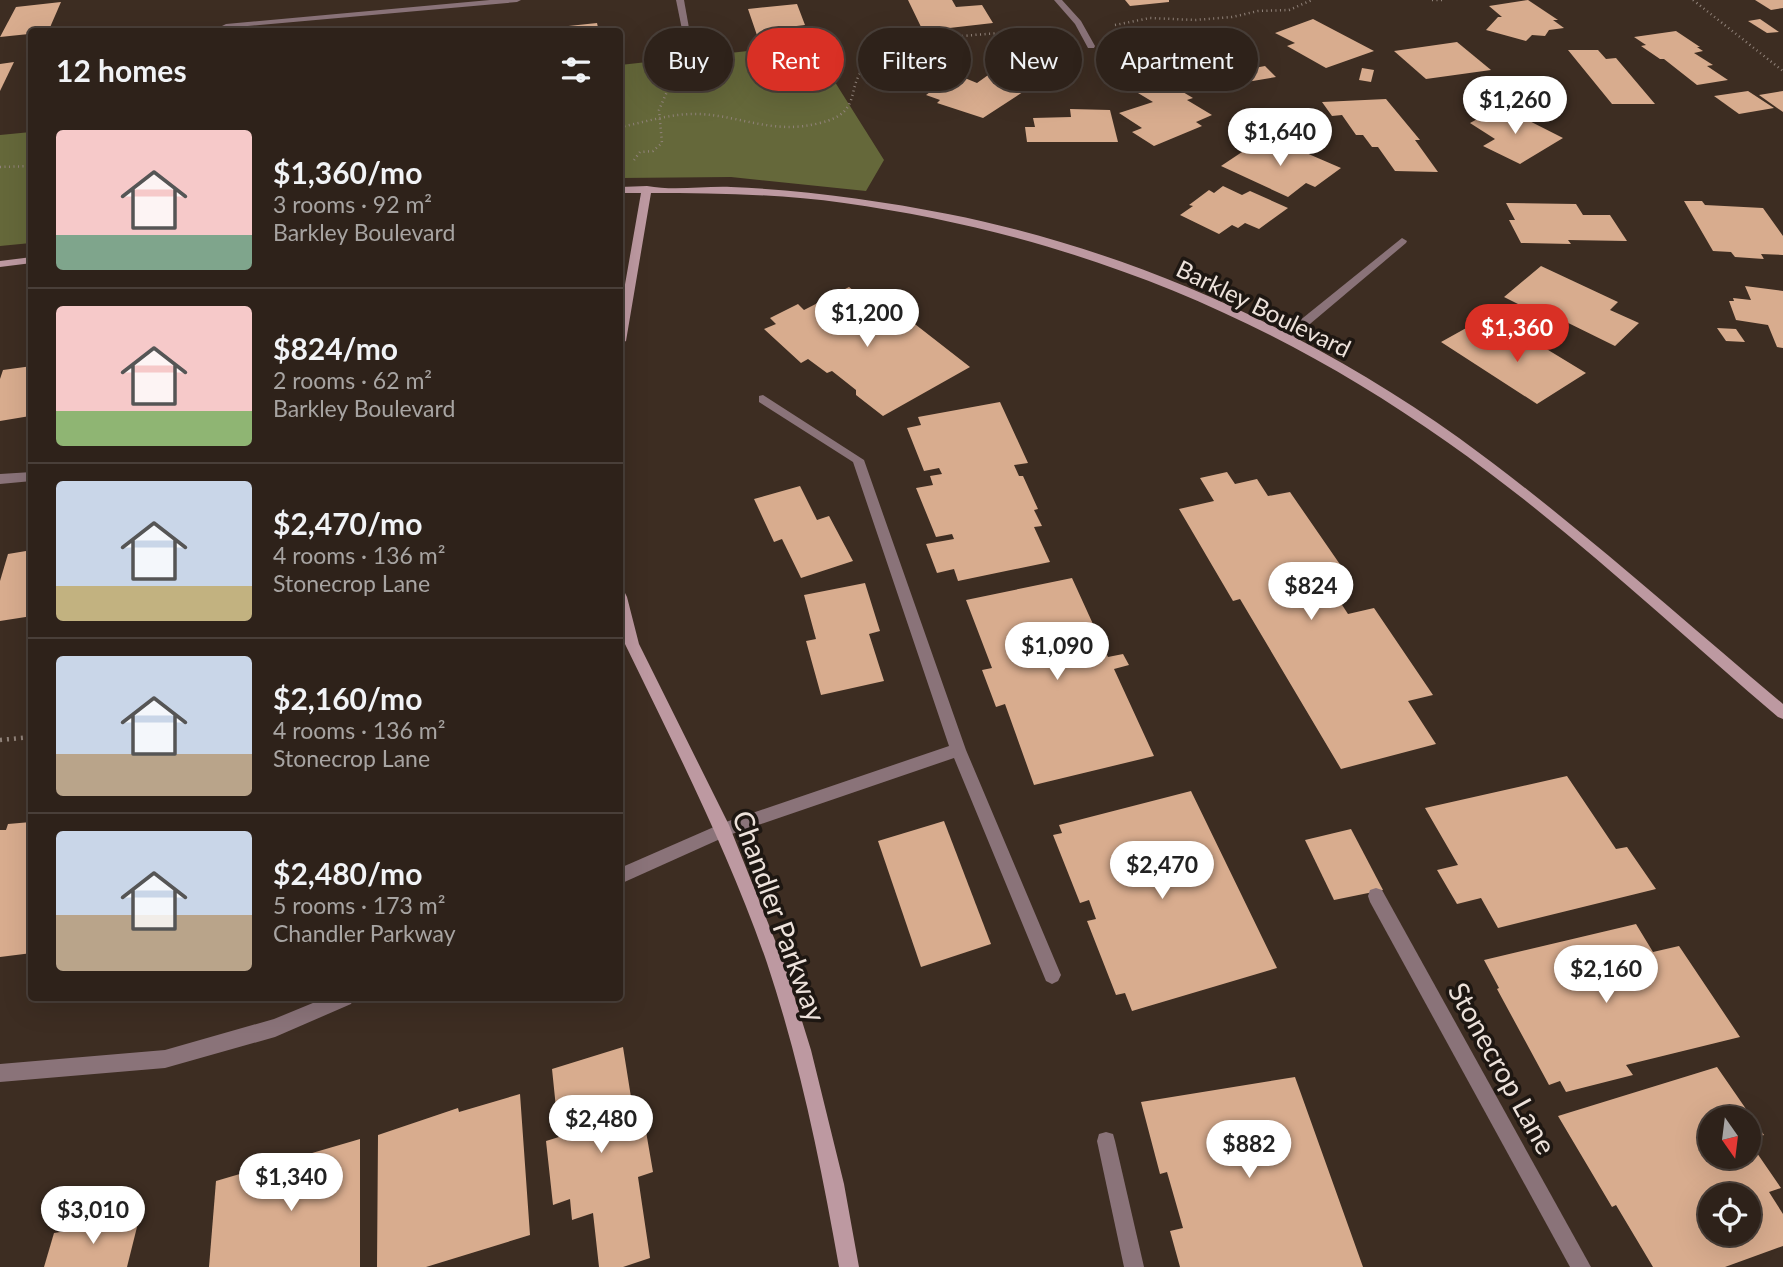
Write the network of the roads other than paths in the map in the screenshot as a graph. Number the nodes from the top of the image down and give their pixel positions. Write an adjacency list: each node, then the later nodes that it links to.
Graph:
1 (517, 0): 4 (street)
2 (680, 0): 5 (street)
3 (1058, 0): 6 (street)
4 (226, 26)
5 (686, 28)
6 (1091, 46)
7 (647, 189): 8 (main road, Barkley Boulevard); 12 (main road); 13 (main road, Barkley Boulevard)
8 (623, 190)
9 (1402, 241): 13 (street)
10 (28, 260): 11 (main road)
11 (0, 264)
12 (623, 324)
13 (1287, 337): 18 (main road, Barkley Boulevard)
14 (763, 399): 19 (street)
15 (28, 477): 16 (street)
16 (0, 479)
17 (623, 609): 20 (main road, Chandler Parkway)
18 (1783, 713)
19 (958, 750): 20 (street); 23 (street)
20 (723, 830): 21 (street); 27 (main road, Chandler Parkway)
21 (623, 875)
22 (1376, 896): 29 (street, Stonecrop Lane)
23 (1052, 975)
24 (338, 1001): 25 (street)
25 (0, 1073)
26 (1107, 1141): 28 (street)
27 (849, 1267)
28 (1134, 1267)
29 (1581, 1267)

